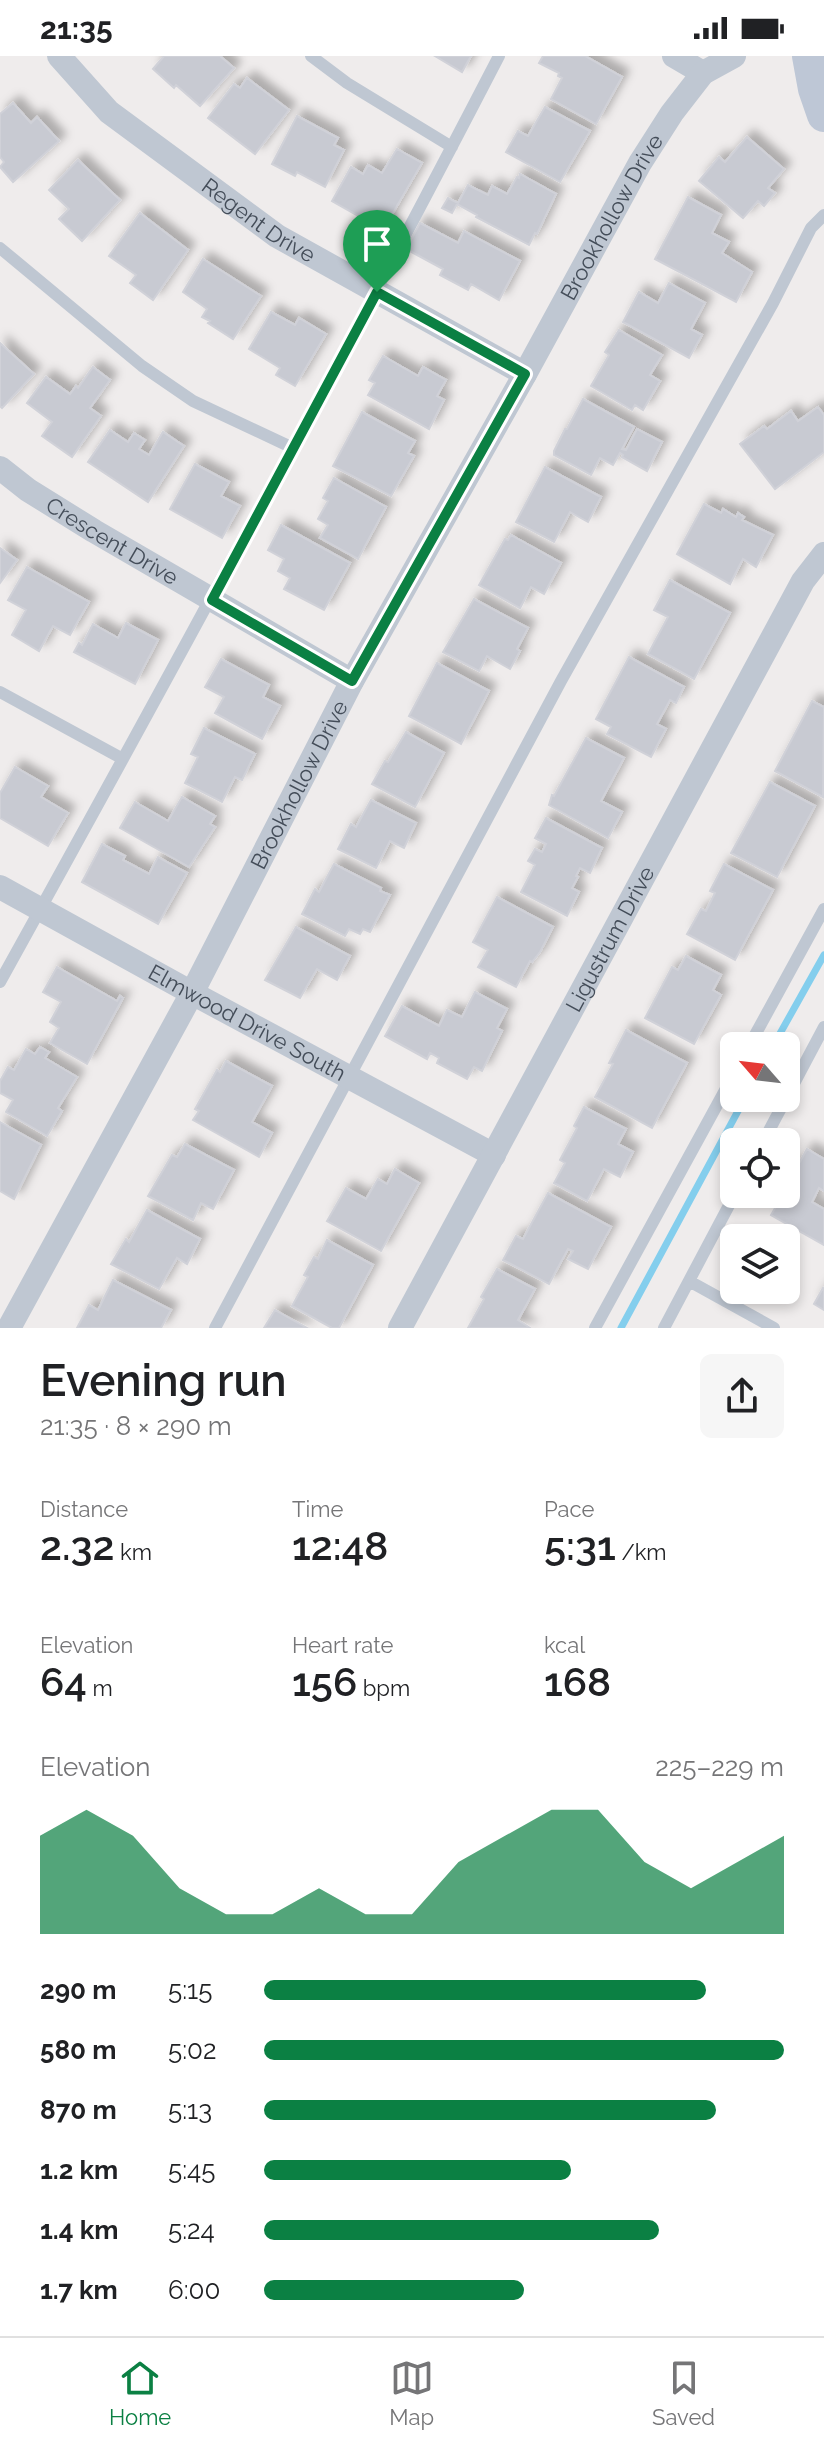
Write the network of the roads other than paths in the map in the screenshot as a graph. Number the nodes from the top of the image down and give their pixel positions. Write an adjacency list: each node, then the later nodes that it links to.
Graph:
1 (59, 56): 12 (street, Regent Drive)
2 (311, 56): 9 (lane)
3 (499, 56): 9 (lane)
4 (674, 56): 7 (street)
5 (734, 56): 7 (street, Brookhollow Drive)
6 (809, 56): 8 (main road)
7 (703, 73): 13 (street, Brookhollow Drive)
8 (824, 115)
9 (452, 147): 12 (lane)
10 (824, 215): 28 (lane)
11 (0, 248): 14 (lane)
12 (377, 292): 13 (street, Regent Drive); 14 (lane)
13 (525, 374): 18 (street, Brookhollow Drive)
14 (293, 448): 17 (lane)
15 (0, 468): 17 (street, Crescent Drive)
16 (824, 554): 31 (street, Ligustrum Drive)
17 (212, 600): 18 (street, Crescent Drive); 20 (lane)
18 (352, 681): 25 (street, Brookhollow Drive)
19 (0, 692): 20 (lane)
20 (123, 759): 22 (lane)
21 (0, 887): 22 (street, Elmwood Drive South)
22 (40, 909): 24 (lane); 25 (street, Elmwood Drive South)
23 (824, 909): 27 (lane)
24 (0, 982)
25 (192, 993): 28 (street, Elmwood Drive South); 34 (street, Brookhollow Drive)
26 (824, 1027): 30 (lane)
27 (757, 1032)
28 (350, 1078): 31 (street, Elmwood Drive South); 35 (lane)
29 (720, 1100): 37 (lane)
30 (770, 1128)
31 (494, 1155): 36 (street, Ligustrum Drive)
32 (728, 1208): 33 (lane)
33 (689, 1281): 38 (lane); 39 (lane)
34 (9, 1328)
35 (215, 1328)
36 (400, 1328)
37 (595, 1328)
38 (664, 1328)
39 (774, 1328)

